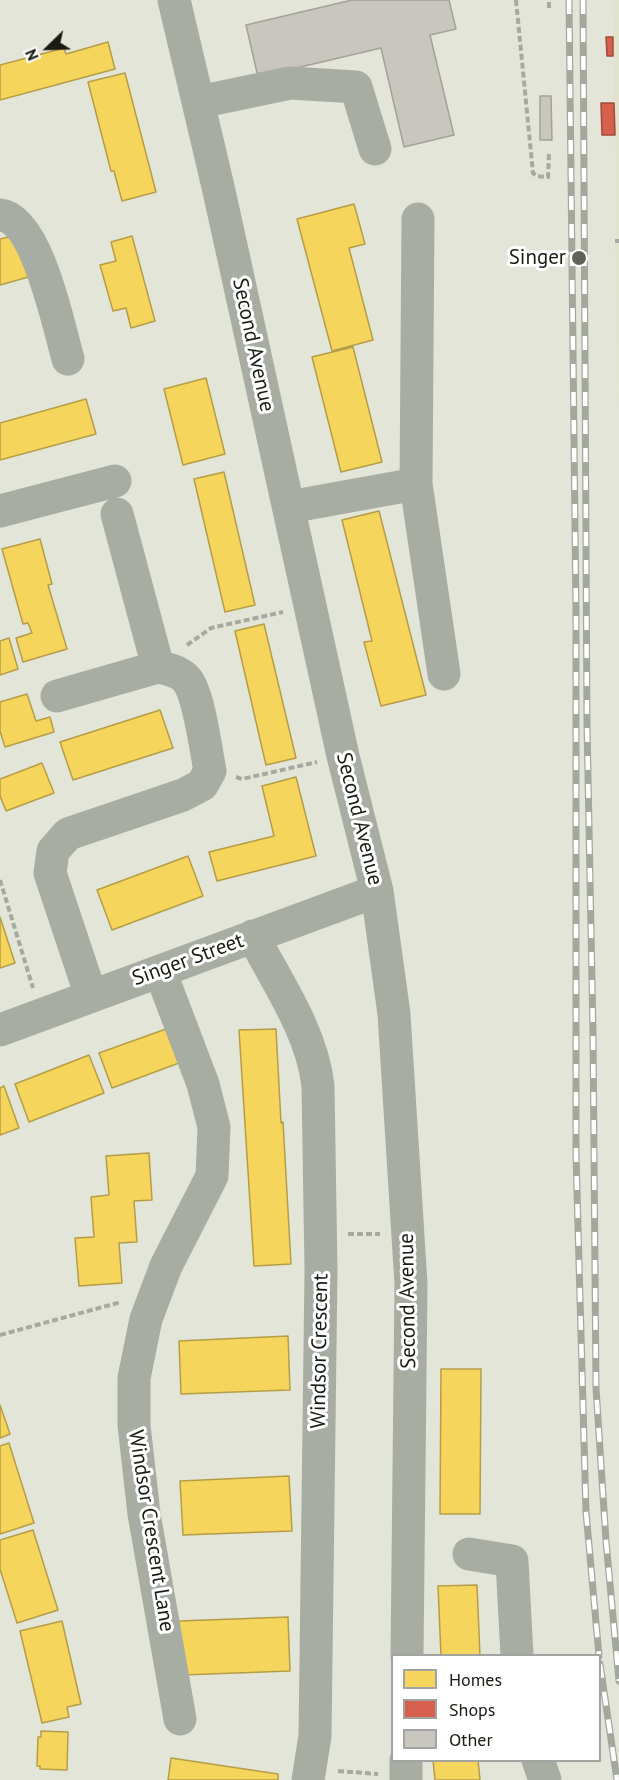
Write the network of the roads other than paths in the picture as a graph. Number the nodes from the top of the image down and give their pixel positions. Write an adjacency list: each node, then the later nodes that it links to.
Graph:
1 (174, 0): 2 (street, Second Avenue)
2 (198, 102): 3 (street); 9 (street, Second Avenue)
3 (375, 149)
4 (0, 214): 6 (street)
5 (418, 219): 8 (street)
6 (68, 359)
7 (115, 481): 10 (street)
8 (416, 484): 9 (street); 13 (street)
9 (289, 507): 15 (street, Second Avenue)
10 (0, 511)
11 (117, 514): 12 (street)
12 (158, 667): 14 (street); 18 (street)
13 (444, 674)
14 (57, 696)
15 (377, 891): 16 (street, Singer Street); 21 (street, Second Avenue)
16 (253, 936): 17 (street, Singer Street); 25 (street, Windsor Crescent)
17 (160, 971): 18 (street, Singer Street); 23 (street, Windsor Crescent Lane)
18 (92, 996): 19 (street, Singer Street)
19 (0, 1030)
20 (469, 1554): 22 (street)
21 (407, 1654)
22 (517, 1654)
23 (180, 1719)
24 (538, 1762): 26 (street)
25 (308, 1780)
26 (545, 1780)

